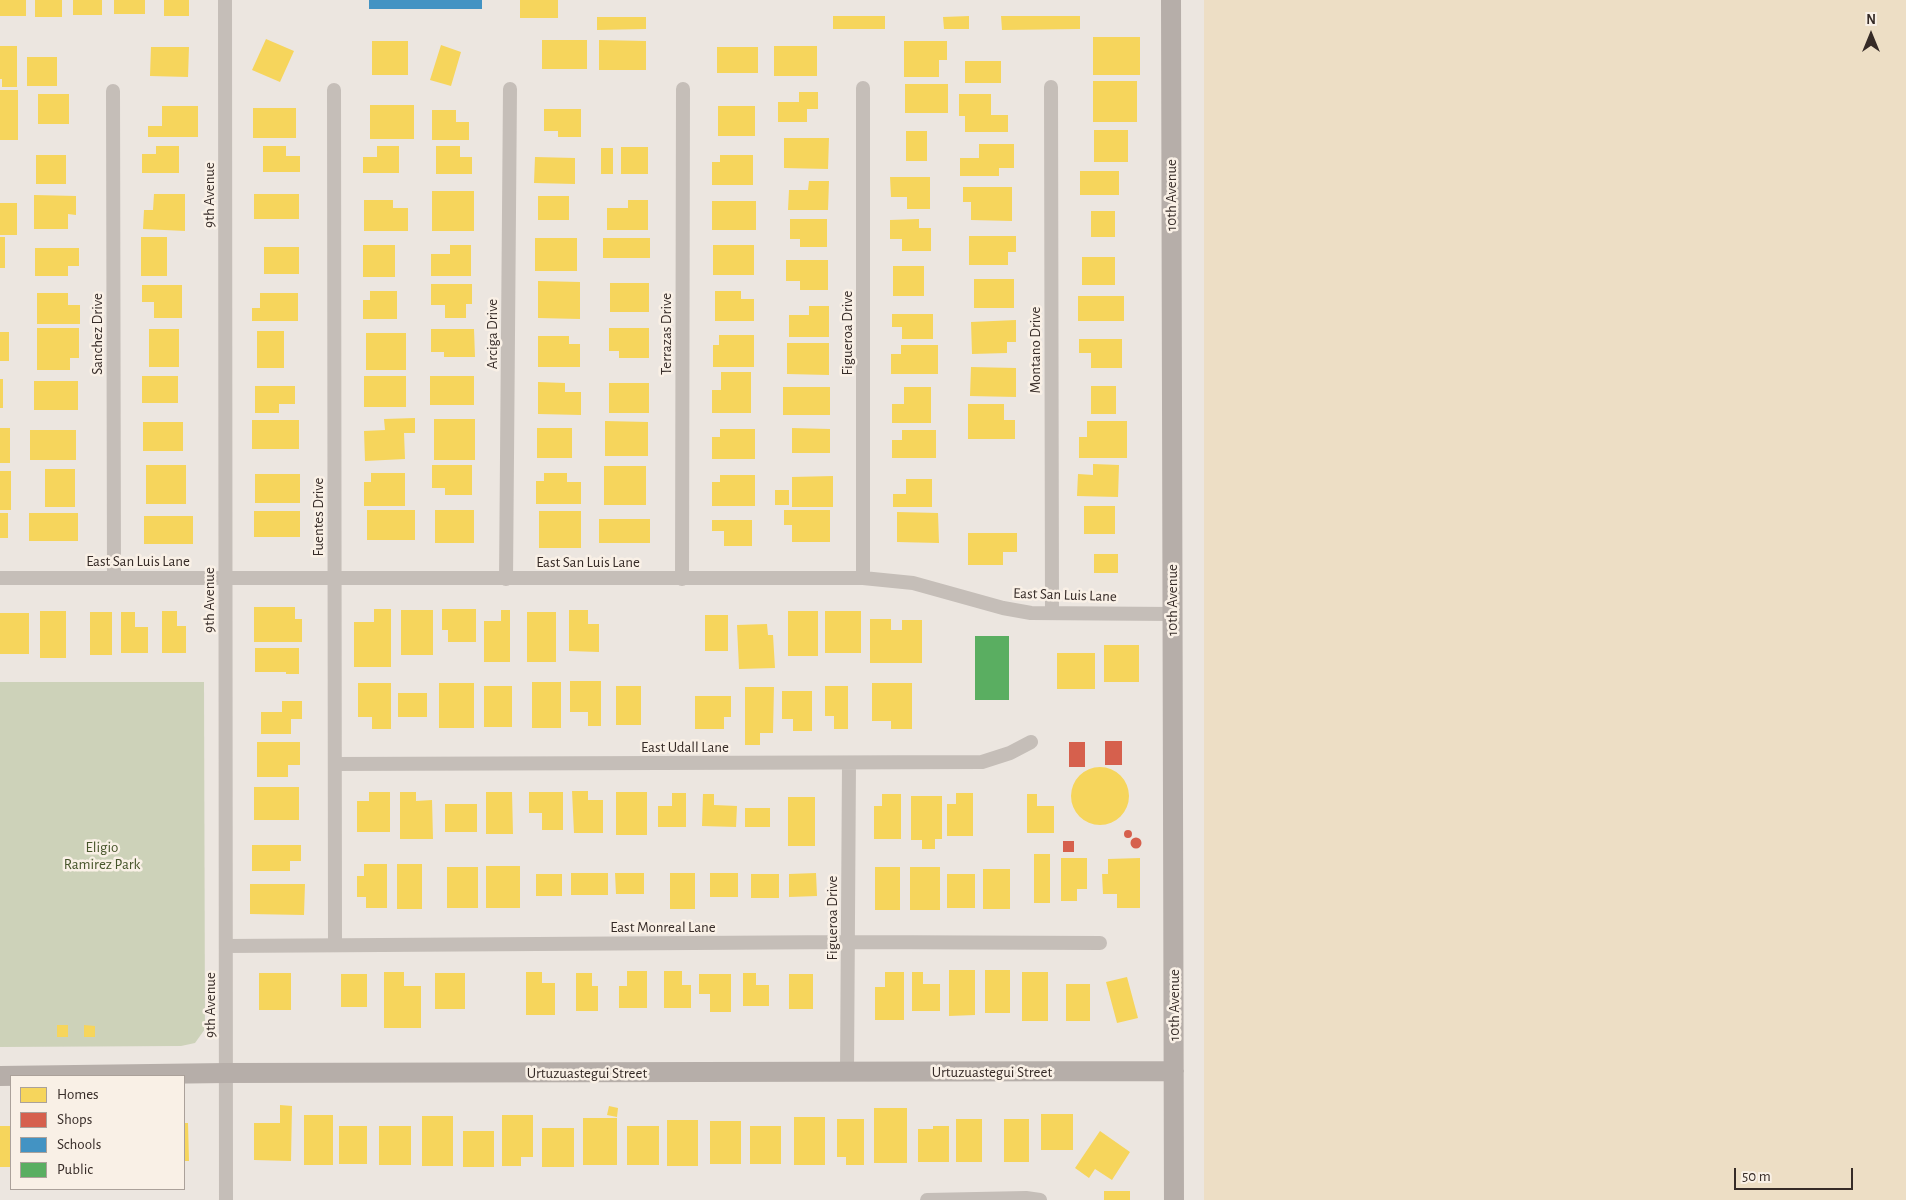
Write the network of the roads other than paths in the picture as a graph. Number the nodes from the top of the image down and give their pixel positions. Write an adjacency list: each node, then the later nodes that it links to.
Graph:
1 (226, 0): 11 (street, 9th Avenue)
2 (1171, 0): 17 (main road, 10th Avenue)
3 (1051, 87): 16 (street, Montano Drive)
4 (863, 88): 13 (street, Figueroa Drive)
5 (510, 89): 14 (street, Arciga Drive)
6 (683, 89): 15 (street, Terrazas Drive)
7 (334, 90): 12 (street, Fuentes Drive)
8 (112, 92): 9 (street, Sanchez Drive)
9 (114, 577): 10 (street, East San Luis Lane); 11 (street, East San Luis Lane)
10 (0, 578)
11 (225, 578): 12 (street, East San Luis Lane); 24 (street, 9th Avenue)
12 (334, 578): 14 (street, East San Luis Lane); 20 (street, Fuentes Drive)
13 (864, 578): 15 (street, East San Luis Lane); 16 (street, East San Luis Lane)
14 (506, 579): 15 (street, East San Luis Lane)
15 (682, 579)
16 (1052, 613): 17 (street, East San Luis Lane)
17 (1172, 614): 25 (main road, 10th Avenue)
18 (1031, 742): 19 (street, East Udall Lane)
19 (848, 763): 20 (street, East Udall Lane); 21 (street, Figueroa Drive)
20 (335, 764): 23 (street, Fuentes Drive)
21 (848, 942): 22 (street, East Monreal Lane); 23 (street, East Monreal Lane); 26 (street, Figueroa Drive)
22 (1100, 943)
23 (334, 945): 24 (street, East Monreal Lane)
24 (226, 946): 27 (street, 9th Avenue)
25 (1174, 1071): 26 (main road, Urtuzuastegui Street); 32 (main road, 10th Avenue)
26 (847, 1072): 27 (main road, Urtuzuastegui Street)
27 (226, 1073): 28 (main road, Urtuzuastegui Street); 29 (street, 9th Avenue)
28 (75, 1075)
29 (226, 1200)
30 (927, 1200): 31 (street)
31 (1040, 1200)
32 (1174, 1200)

